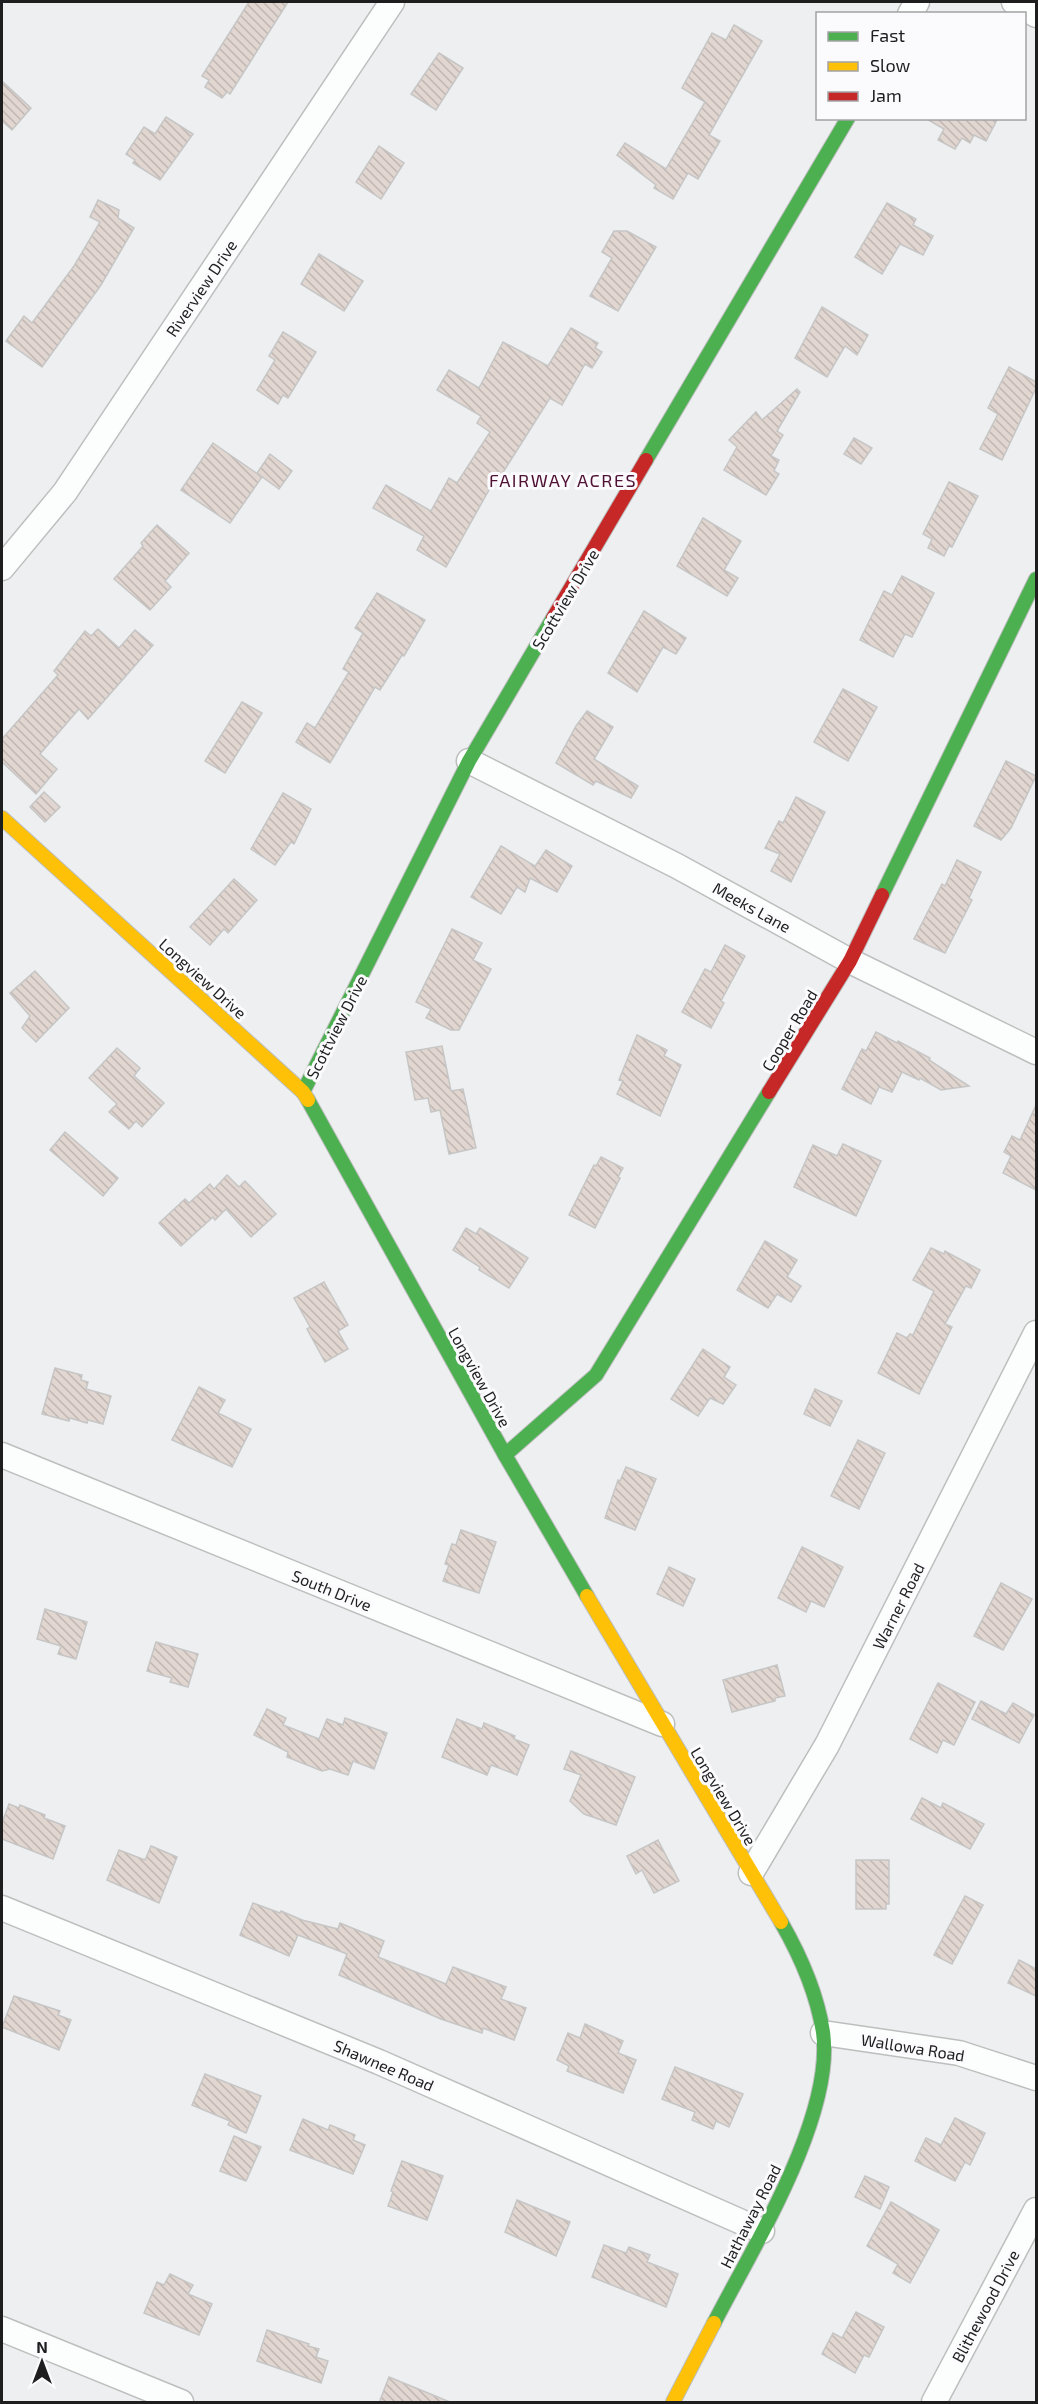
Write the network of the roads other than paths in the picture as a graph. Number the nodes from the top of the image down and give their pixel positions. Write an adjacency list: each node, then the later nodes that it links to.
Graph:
1 (392, 2): 5 (street, Riverview Drive)
2 (1014, 2): 3 (street)
3 (1036, 15)
4 (847, 120): 7 (street, Scottview Drive)
5 (2, 568)
6 (1036, 579): 9 (street, Cooper Road)
7 (469, 761): 9 (street, Meeks Lane); 11 (street, Scottview Drive)
8 (2, 818): 11 (street, Longview Drive)
9 (850, 961): 10 (street, Meeks Lane); 14 (street, Cooper Road)
10 (1036, 1052)
11 (303, 1092): 14 (street, Longview Drive)
12 (1036, 1333): 16 (street, Warner Road)
13 (2, 1455): 15 (street, South Drive)
14 (505, 1455): 15 (street, Longview Drive)
15 (662, 1724): 16 (street, Longview Drive)
16 (751, 1873): 18 (street, Longview Drive)
17 (2, 1908): 21 (street, Shawnee Road)
18 (823, 2033): 19 (street, Wallowa Road); 21 (street, Hathaway Road)
19 (1036, 2078)
20 (1036, 2210): 25 (street, Blithewood Drive)
21 (762, 2231): 24 (street, Hathaway Road)
22 (2, 2329): 23 (street)
23 (181, 2403)
24 (673, 2403)
25 (934, 2403)

